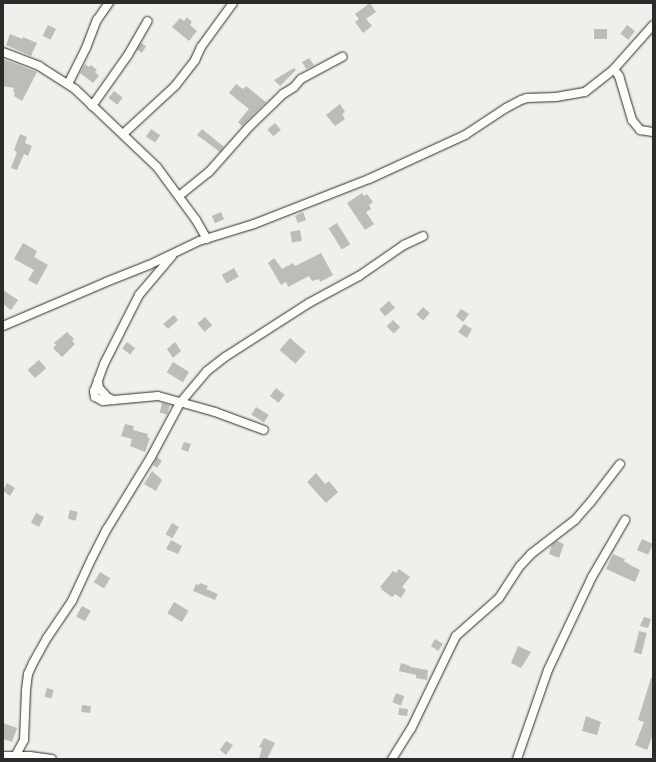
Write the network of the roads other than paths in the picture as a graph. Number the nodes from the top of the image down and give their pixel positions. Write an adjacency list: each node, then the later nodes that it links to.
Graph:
1 (109, 3): 8 (street)
2 (233, 3): 11 (street)
3 (148, 21): 9 (street)
4 (653, 25): 7 (street)
5 (3, 52): 8 (street)
6 (342, 57): 12 (street)
7 (614, 69): 10 (street); 14 (street)
8 (68, 84): 9 (street)
9 (92, 106): 11 (street)
10 (653, 132)
11 (123, 134): 12 (street)
12 (179, 196): 14 (street)
13 (423, 236): 17 (street)
14 (207, 239): 15 (street)
15 (172, 256): 16 (street); 17 (street)
16 (3, 326)
17 (180, 403): 18 (street); 22 (street)
18 (264, 430)
19 (620, 464): 24 (street)
20 (625, 520): 25 (street)
21 (3, 756): 22 (street)
22 (16, 756): 23 (street)
23 (52, 759)
24 (392, 759)
25 (517, 759)

